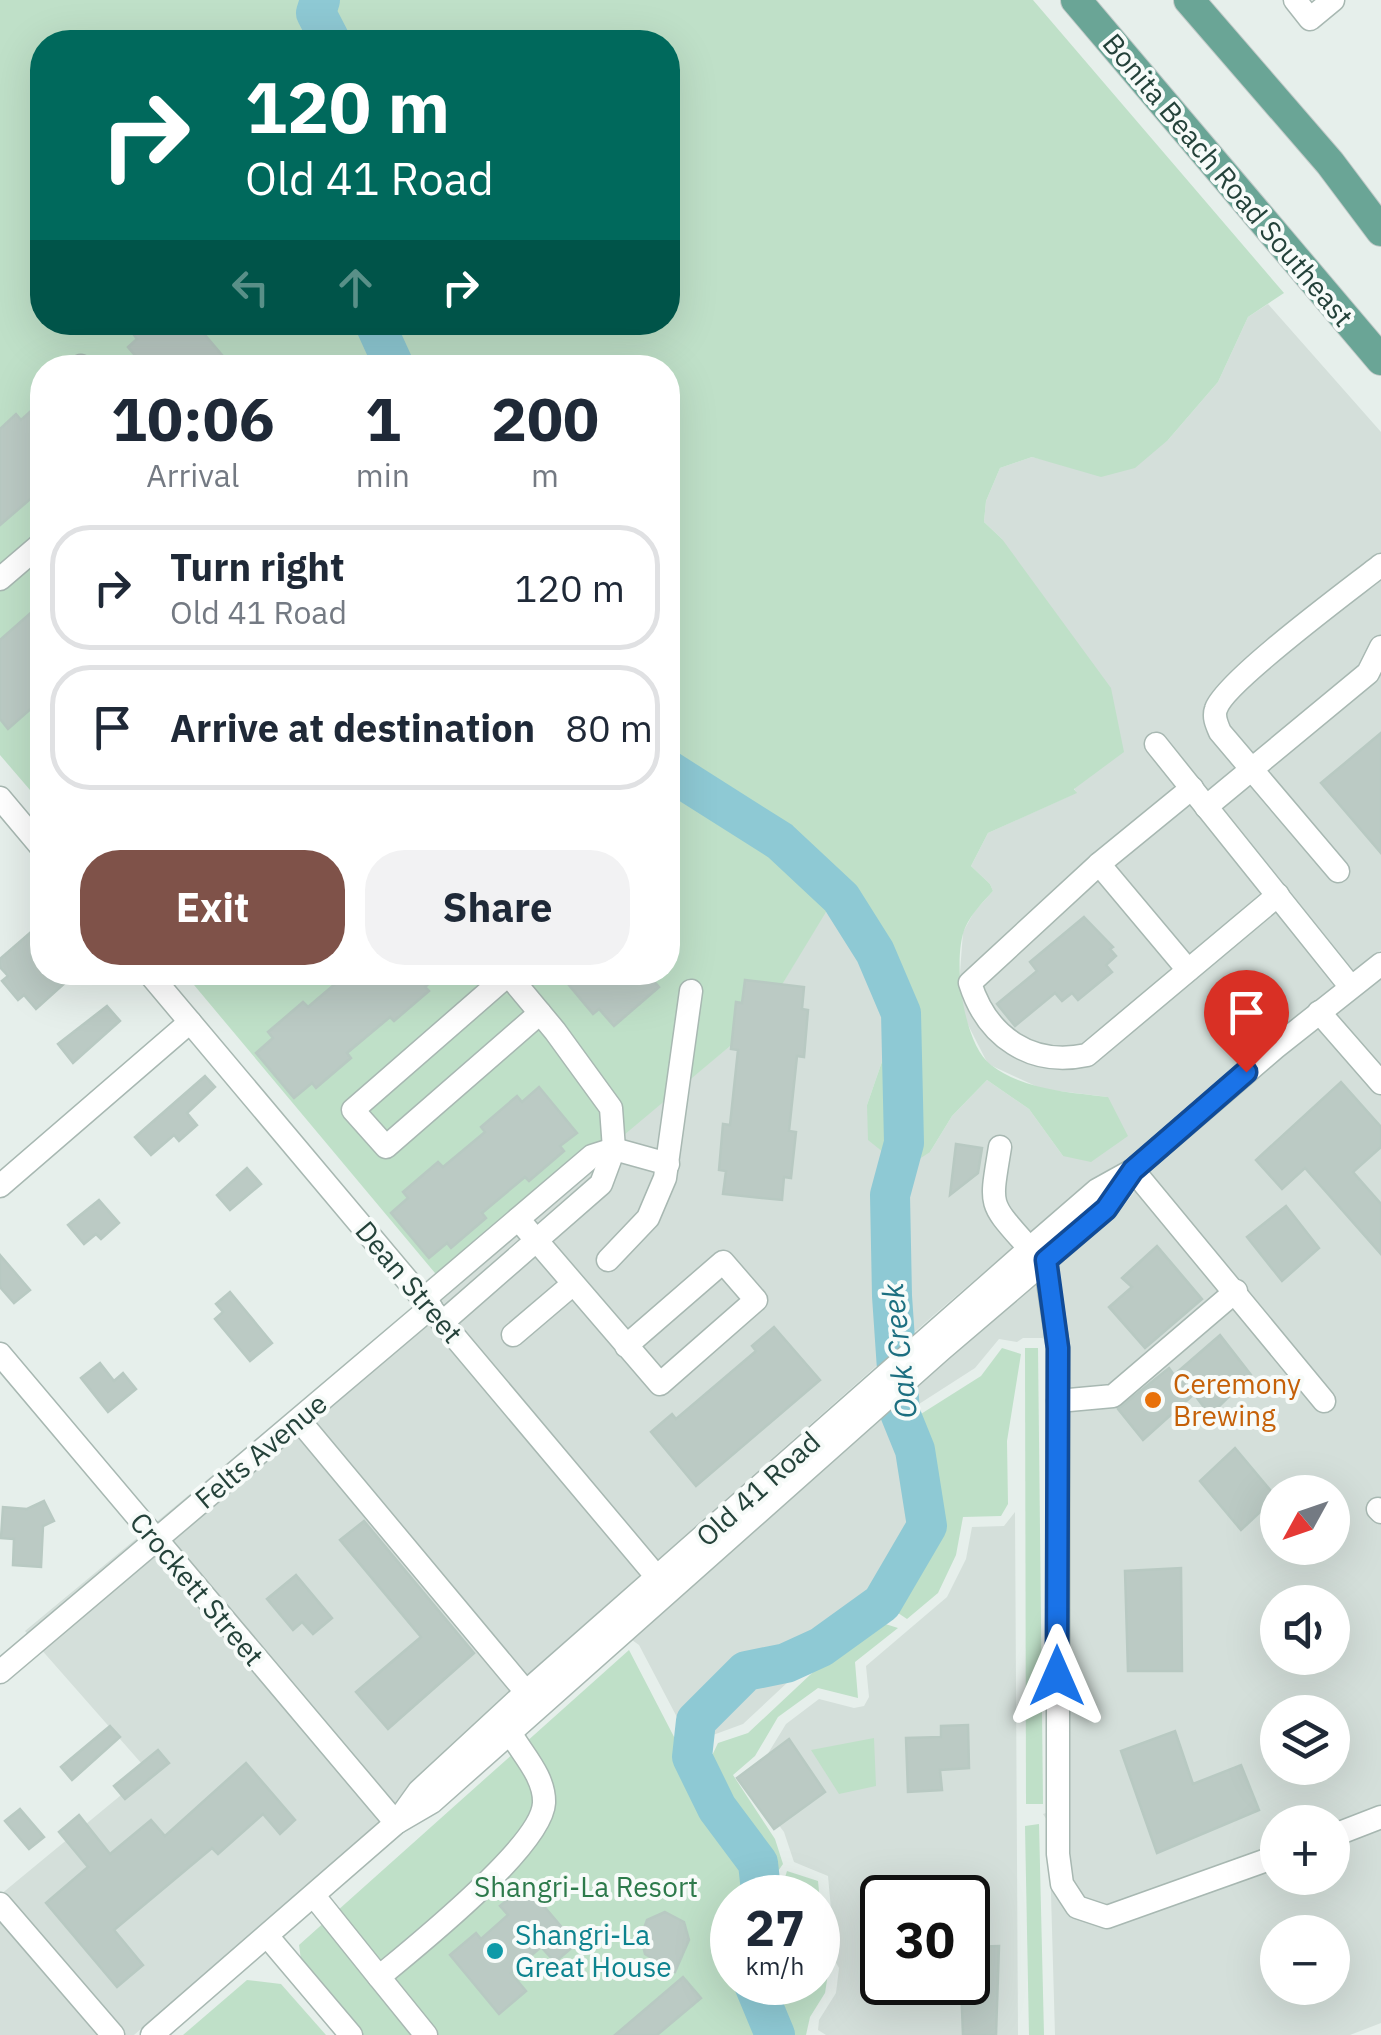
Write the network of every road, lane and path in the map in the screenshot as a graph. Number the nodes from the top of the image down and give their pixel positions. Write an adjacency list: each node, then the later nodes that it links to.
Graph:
1 (1076, 0): 6 (main road, Bonita Beach Road Southeast)
2 (1190, 0): 5 (main road)
3 (1295, 0): 4 (street)
4 (1333, 0)
5 (1381, 230)
6 (1381, 360)
7 (30, 553): 9 (street)
8 (1381, 565): 12 (street)
9 (0, 579)
10 (1381, 647): 12 (street)
11 (1156, 744): 14 (street)
12 (1252, 770): 14 (street); 17 (street)
13 (0, 798): 15 (street)
14 (1199, 798): 16 (street); 18 (street)
15 (30, 834)
16 (1100, 864): 20 (street); 20 (street)
17 (1338, 871)
18 (1278, 896): 20 (street); 24 (street)
19 (1381, 964): 24 (street, Old 41 Road)
20 (1188, 970)
21 (159, 985): 28 (street, Dean Street)
22 (495, 985): 26 (street)
23 (517, 985): 26 (street)
24 (1350, 986): 27 (street, Old 41 Road)
25 (691, 991): 32 (street)
26 (540, 1012): 31 (street)
27 (1319, 1012): 29 (street); 33 (street, Old 41 Road)
28 (190, 1022): 34 (street); 41 (street, Dean Street)
29 (1381, 1083)
30 (1000, 1147): 37 (street)
31 (614, 1149): 32 (street); 35 (street); 36 (street)
32 (668, 1164): 38 (street)
33 (1133, 1170): 37 (street, Old 41 Road); 40 (street)
34 (0, 1186)
35 (518, 1219): 36 (street); 41 (street)
36 (536, 1241): 39 (street); 41 (street)
37 (1037, 1254): 45 (street); 49 (street, Old 41 Road)
38 (608, 1260)
39 (574, 1284): 42 (street); 43 (street)
40 (1236, 1291): 45 (street); 46 (street)
41 (433, 1309): 47 (street, Felts Avenue); 49 (street, Dean Street)
42 (514, 1335)
43 (626, 1346): 43 (street)
44 (0, 1354): 48 (street, Crockett Street)
45 (1058, 1401): 56 (street)
46 (1324, 1402)
47 (299, 1420): 48 (street, Felts Avenue); 51 (street)
48 (156, 1540): 50 (street, Felts Avenue); 54 (street, Crockett Street)
49 (663, 1585): 51 (street, Old 41 Road); 52 (street, Old 41 Road)
50 (0, 1672)
51 (526, 1692): 54 (street, Old 41 Road)
52 (510, 1734): 54 (street, Old 41 Road); 60 (street)
53 (1381, 1817): 55 (street)
54 (396, 1822): 57 (street, Old 41 Road)
55 (1350, 1829)
56 (1260, 1862)
57 (314, 1896): 59 (street, Old 41 Road); 60 (street)
58 (0, 1904): 61 (street)
59 (268, 1937): 62 (street, Old 41 Road); 63 (street)
60 (379, 1977): 64 (street)
61 (113, 2035)
62 (152, 2035)
63 (351, 2035)
64 (426, 2035)

